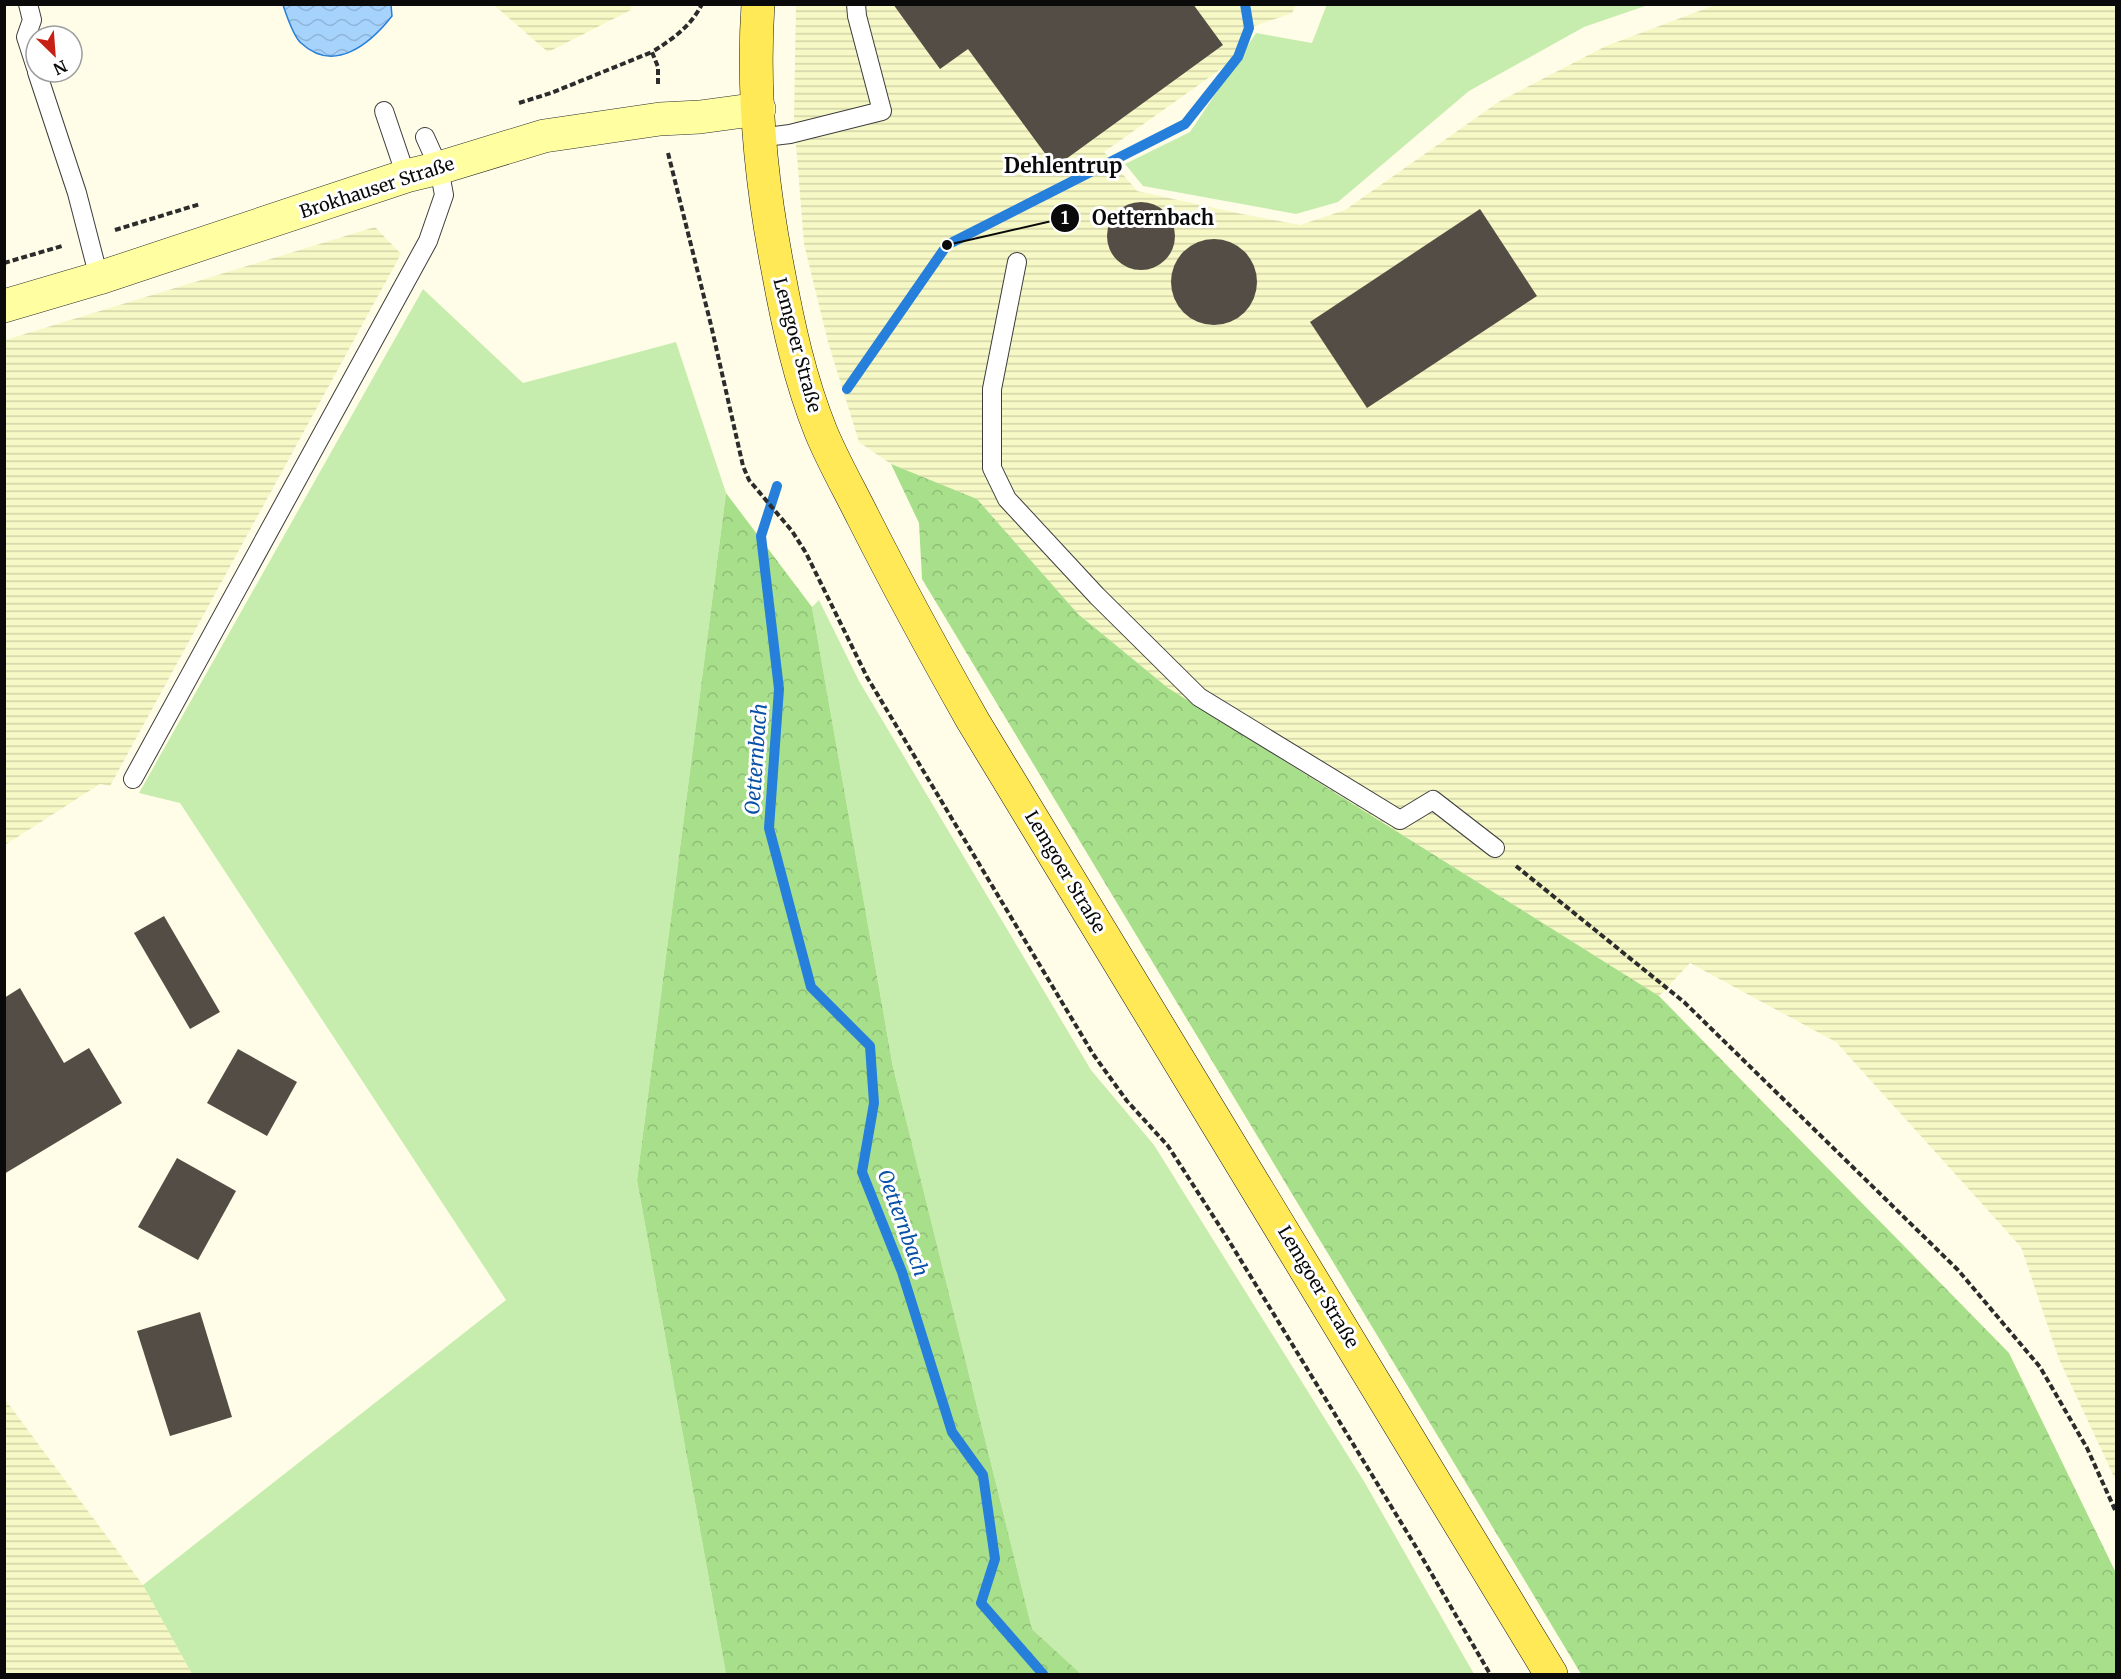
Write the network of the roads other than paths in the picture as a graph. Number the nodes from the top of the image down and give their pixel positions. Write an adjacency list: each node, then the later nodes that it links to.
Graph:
1 (28, 4): 4 (lane)
2 (759, 4): 7 (main road, Lemgoer Straße)
3 (856, 4): 7 (lane)
4 (31, 24)
5 (41, 84): 12 (lane)
6 (384, 111): 10 (lane)
7 (758, 123): 9 (street, Brokhauser Straße); 16 (main road, Lemgoer Straße)
8 (425, 137): 9 (lane)
9 (439, 168): 10 (street, Brokhauser Straße); 14 (lane)
10 (406, 176): 12 (street, Brokhauser Straße)
11 (1017, 262): 15 (lane)
12 (99, 278): 13 (street, Brokhauser Straße)
13 (4, 306)
14 (133, 779)
15 (1495, 848)
16 (1551, 1674)

